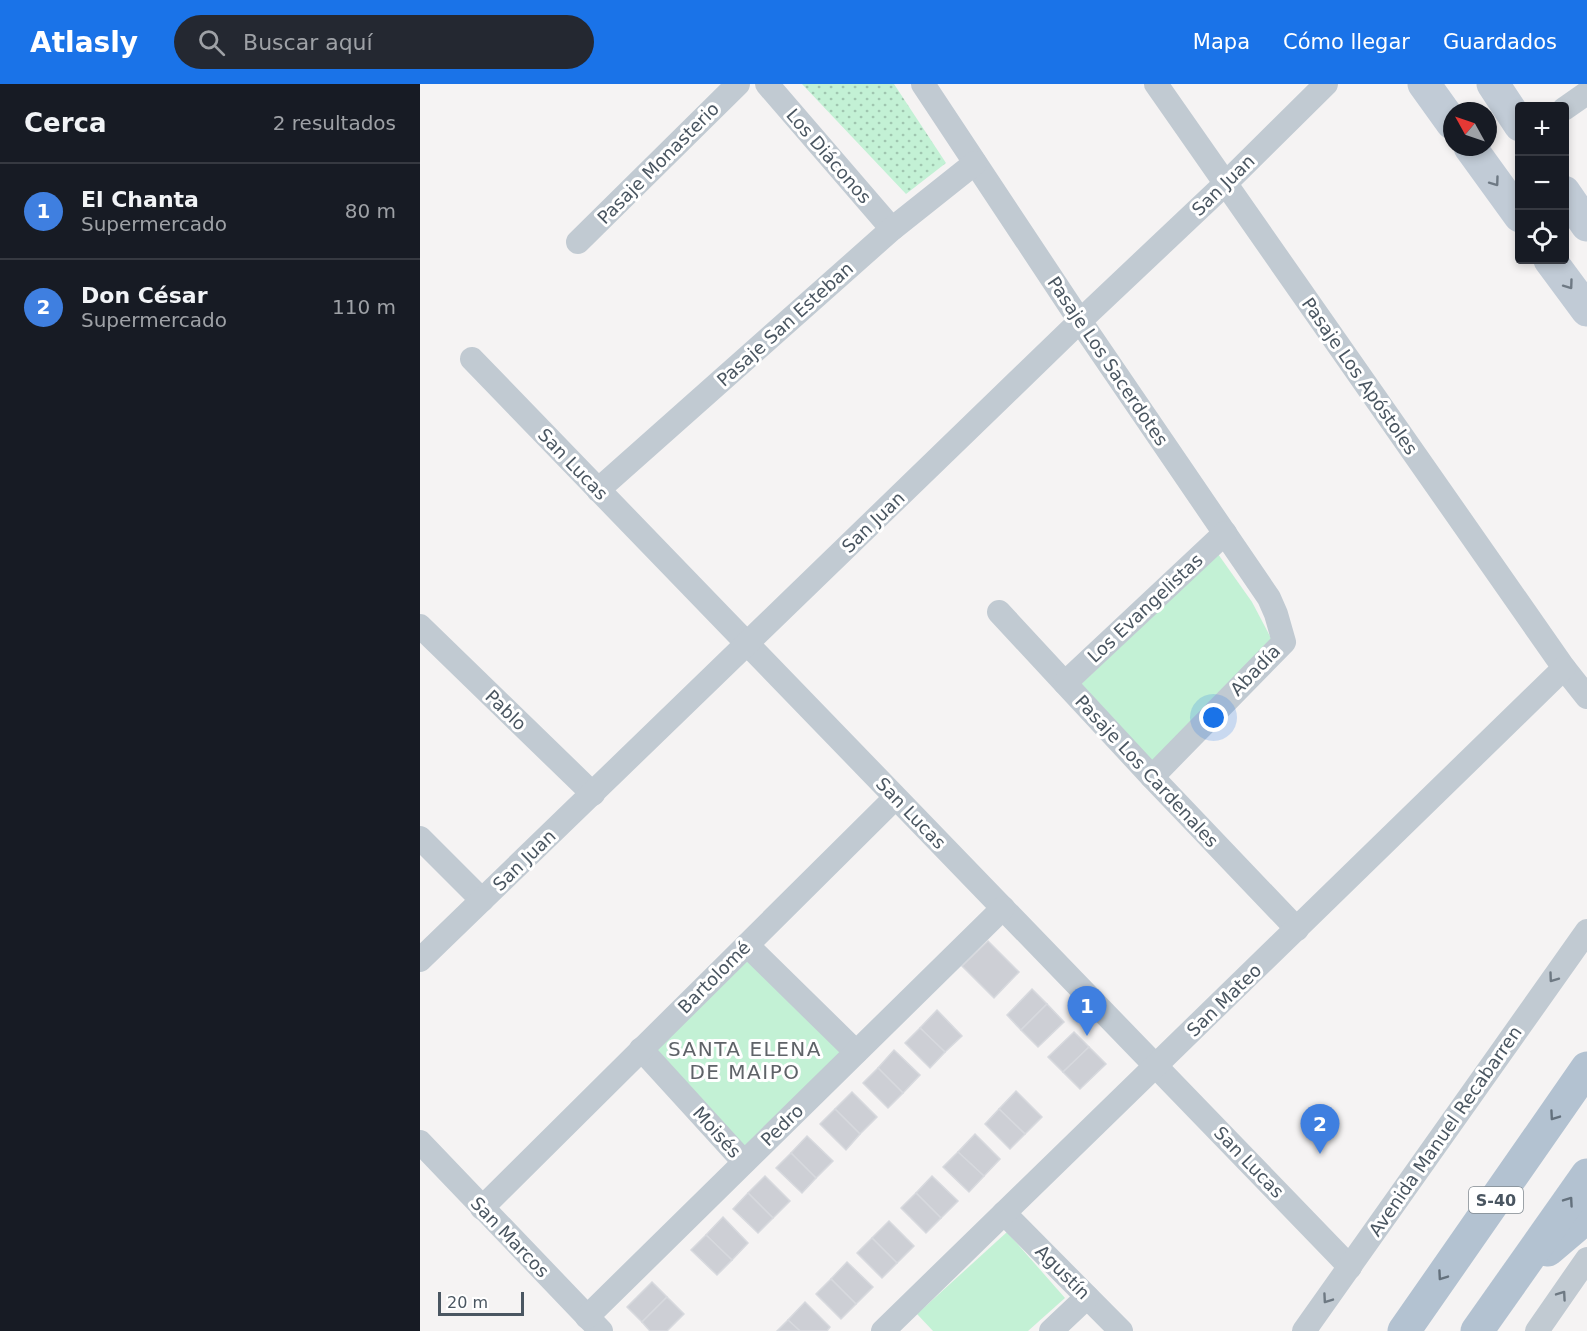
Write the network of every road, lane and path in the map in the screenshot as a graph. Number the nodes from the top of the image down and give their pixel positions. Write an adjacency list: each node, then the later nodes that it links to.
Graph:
1 (738, 84): 19 (street, Pasaje Monasterio)
2 (767, 84): 18 (street, Los Diáconos)
3 (923, 84): 13 (street, Pasaje Los Sacerdotes)
4 (1156, 84): 14 (street, Pasaje Los Apóstoles)
5 (1326, 84): 14 (street, San Juan)
6 (1424, 84): 10 (main road)
7 (1493, 84): 11 (main road)
8 (1587, 93): 9 (street)
9 (1569, 106)
10 (1443, 110)
11 (1515, 117)
12 (1477, 156): 16 (main road, one-way to 16)
13 (975, 163): 18 (street, Pasaje San Esteban); 22 (street, Pasaje Los Sacerdotes)
14 (1225, 184): 22 (street, San Juan); 30 (street, Pasaje Los Apóstoles)
15 (1569, 199): 17 (main road)
16 (1516, 210)
17 (1587, 225)
18 (892, 229): 24 (street, Pasaje San Esteban)
19 (578, 242)
20 (1554, 264): 21 (main road, one-way to 21)
21 (1587, 310)
22 (1080, 321): 25 (street, Pasaje Los Sacerdotes); 29 (street, San Juan)
23 (472, 359): 24 (street, San Lucas)
24 (598, 490): 29 (street, San Lucas)
25 (1225, 533): 28 (street, Pasaje Los Sacerdotes); 31 (street, Los Evangelistas)
26 (999, 612): 31 (street, Pasaje Los Cardenales)
27 (420, 626): 34 (street, Pablo)
28 (1284, 642): 33 (street, Abadía)
29 (747, 644): 34 (street, San Juan); 35 (street, San Lucas)
30 (1576, 671): 32 (street, Pasaje Los Apóstoles); 39 (street, San Mateo)
31 (1065, 683): 33 (street, Pasaje Los Cardenales)
32 (1587, 697)
33 (1152, 777): 39 (street, Pasaje Los Cardenales)
34 (593, 794): 37 (street, San Juan)
35 (895, 798): 38 (street, San Lucas); 41 (street, Bartolomé)
36 (420, 838): 37 (street)
37 (482, 900): 42 (street, San Juan)
38 (1003, 908): 44 (street, Pedro); 45 (street, San Lucas)
39 (1296, 929): 45 (street, San Mateo)
40 (1587, 931): 54 (street, Avenida Manuel Recabarren, one-way to 54)
41 (747, 945): 43 (street, Bartolomé); 44 (street)
42 (420, 960)
43 (641, 1049): 48 (street, Moisés); 50 (street, Bartolomé)
44 (856, 1052): 48 (street, Pedro)
45 (1156, 1066): 51 (street, San Mateo); 54 (street, San Lucas)
46 (1587, 1068): 62 (main road, S-40, one-way to 62)
47 (420, 1142): 50 (street, San Marcos)
48 (744, 1162): 57 (street, Pedro)
49 (1587, 1175): 55 (main road, one-way to 49)
50 (482, 1208): 57 (street, San Marcos)
51 (1004, 1213): 56 (street, Agustín); 58 (street, San Mateo)
52 (1587, 1217): 55 (main road)
53 (1587, 1259): 64 (street, one-way to 53)
54 (1350, 1267): 61 (street, Avenida Manuel Recabarren, one-way to 61)
55 (1510, 1282): 63 (main road)
56 (1087, 1297): 59 (street); 60 (street, Agustín)
57 (594, 1324)
58 (898, 1326)
59 (1051, 1331)
60 (1121, 1331)
61 (1304, 1331)
62 (1404, 1331)
63 (1477, 1331)
64 (1537, 1331)

